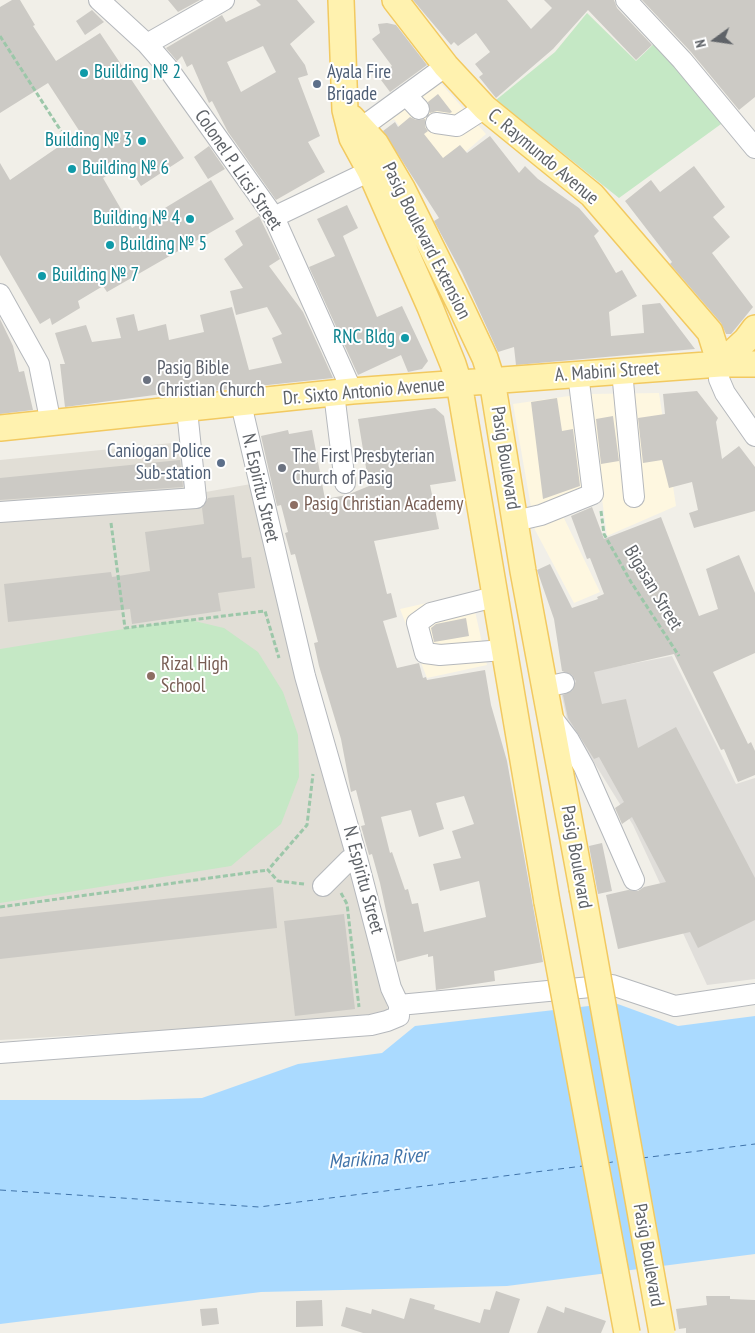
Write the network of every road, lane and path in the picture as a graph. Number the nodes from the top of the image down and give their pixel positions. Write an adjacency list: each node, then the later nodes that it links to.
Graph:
1 (99, 0): 7 (street, Colonel P. Licsi Street)
2 (224, 0): 7 (street)
3 (341, 0): 10 (main road, Pasig Boulevard Extension)
4 (395, 0): 8 (main road, C. Raymundo Avenue)
5 (626, 0): 13 (street)
6 (0, 36): 12 (path)
7 (147, 44): 15 (street, Colonel P. Licsi Street)
8 (446, 66): 9 (main road, C. Raymundo Avenue); 10 (street)
9 (485, 108): 11 (street); 18 (main road, C. Raymundo Avenue)
10 (353, 119): 14 (main road, Pasig Boulevard Extension); 22 (main road, Pasig Boulevard Extension)
11 (436, 123)
12 (61, 131)
13 (755, 148)
14 (370, 171): 15 (street); 23 (main road, Pasig Boulevard Extension)
15 (274, 217): 24 (street, Colonel P. Licsi Street)
16 (0, 294): 27 (street)
17 (755, 328): 18 (main road)
18 (720, 364): 19 (main road, A. Mabini Street); 20 (main road, A. Mabini Street); 29 (street)
19 (755, 364)
20 (622, 371): 21 (main road, A. Mabini Street); 31 (street)
21 (578, 374): 22 (main road, A. Mabini Street); 34 (street)
22 (492, 380): 23 (main road, A. Mabini Street); 34 (main road, Pasig Boulevard)
23 (458, 383): 24 (main road, Dr. Sixto Antonio Avenue); 36 (main road, Pasig Boulevard)
24 (343, 392): 25 (main road, Dr. Sixto Antonio Avenue); 30 (street, Colonel P. Licsi Street)
25 (241, 404): 26 (main road, Dr. Sixto Antonio Avenue); 42 (street, N. Espiritu Street)
26 (187, 410): 27 (main road, Dr. Sixto Antonio Avenue); 32 (street)
27 (51, 424): 28 (main road, Dr. Sixto Antonio Avenue)
28 (0, 428)
29 (755, 436)
30 (345, 483)
31 (634, 497)
32 (108, 505): 33 (street); 39 (path)
33 (0, 512)
34 (515, 521): 40 (main road, Pasig Boulevard)
35 (604, 534): 38 (path, Bigasan Street)
36 (494, 597): 37 (main road, Pasig Boulevard); 37 (street)
37 (504, 650): 51 (main road, Pasig Boulevard, bridge)
38 (679, 656)
39 (282, 666)
40 (550, 715): 44 (street); 52 (main road, Pasig Boulevard, bridge)
41 (313, 768): 43 (path)
42 (357, 858): 45 (street); 48 (street, N. Espiritu Street)
43 (268, 870): 45 (path); 46 (path)
44 (634, 880)
45 (328, 882): 49 (path)
46 (0, 907)
47 (755, 994): 48 (street)
48 (399, 1005): 50 (street)
49 (360, 1012)
50 (0, 1053)
51 (628, 1333)
52 (662, 1333)

